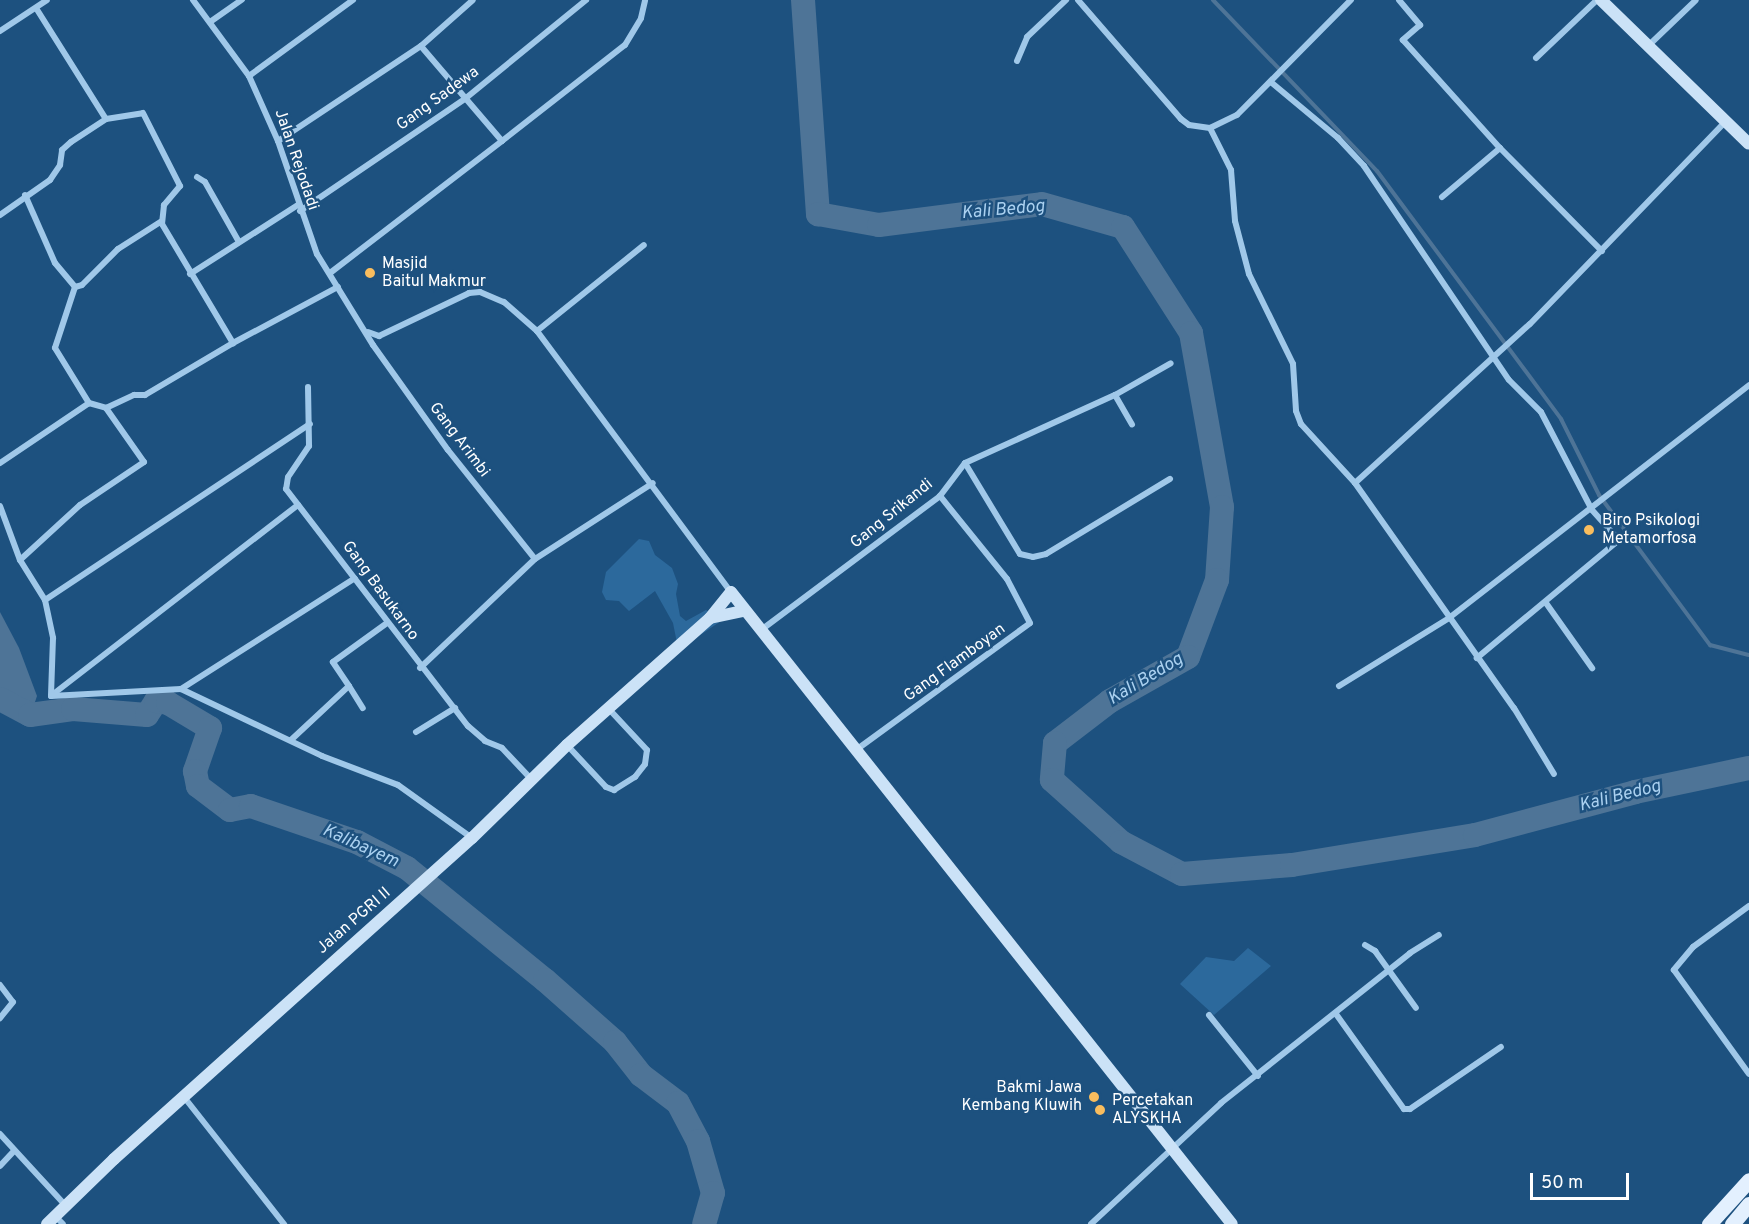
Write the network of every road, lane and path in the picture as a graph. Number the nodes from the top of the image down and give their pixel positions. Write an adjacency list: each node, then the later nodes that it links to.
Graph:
1 (47, 0): 14 (street)
2 (193, 0): 15 (street, Jalan Rejodadi)
3 (242, 0): 15 (street)
4 (353, 0): 21 (street)
5 (473, 0): 17 (street)
6 (586, 0): 23 (street, Gang Sadewa)
7 (645, 0): 28 (street)
8 (1066, 0): 20 (street)
9 (1078, 0): 26 (street)
10 (1351, 0): 22 (street)
11 (1399, 0): 30 (street)
12 (1599, 0): 18 (street); 19 (street)
13 (1696, 0): 18 (street)
14 (36, 8): 16 (street); 24 (street)
15 (210, 22): 21 (street, Jalan Rejodadi)
16 (0, 31)
17 (421, 46): 23 (street); 27 (street)
18 (1648, 46): 25 (street)
19 (1536, 58)
20 (1017, 61)
21 (249, 76): 27 (street, Jalan Rejodadi)
22 (1274, 81): 26 (street); 47 (street)
23 (466, 98): 28 (street); 34 (street, Gang Sadewa)
24 (106, 119): 32 (street); 36 (street)
25 (1725, 122): 29 (street); 39 (street)
26 (1210, 128): 60 (street)
27 (278, 141): 34 (street, Jalan Rejodadi)
28 (502, 141): 40 (street)
29 (1748, 142)
30 (1500, 148): 33 (street); 39 (street)
31 (197, 177): 37 (street)
32 (26, 195): 35 (street); 42 (street)
33 (1442, 197)
34 (299, 208): 37 (street, Gang Sadewa); 40 (street, Jalan Rejodadi)
35 (0, 215)
36 (162, 221): 41 (street); 42 (street)
37 (239, 242): 41 (street, Gang Sadewa)
38 (644, 245): 44 (street)
39 (1602, 251): 47 (street)
40 (330, 273): 43 (street, Jalan Rejodadi)
41 (190, 274): 46 (street)
42 (75, 287): 52 (street)
43 (339, 287): 45 (street, Jalan Rejodadi); 46 (street)
44 (537, 331): 45 (street); 59 (street)
45 (368, 332): 65 (street, Gang Arimbi)
46 (233, 343): 53 (street)
47 (1496, 357): 60 (street); 64 (street)
48 (1171, 363): 51 (street, Gang Srikandi)
49 (1749, 385): 64 (street)
50 (308, 387): 54 (street, Gang Basukarno)
51 (1114, 394): 55 (street); 57 (street, Gang Srikandi)
52 (89, 403): 53 (street); 56 (street)
53 (105, 408): 66 (street)
54 (309, 424): 62 (street, Gang Basukarno); 69 (street)
55 (1132, 424)
56 (0, 463)
57 (965, 463): 58 (street); 61 (street, Gang Srikandi)
58 (1170, 479)
59 (653, 483): 65 (street); 68 (street)
60 (1355, 483): 73 (street)
61 (940, 496): 75 (street, Gang Srikandi); 89 (street, Gang Flamboyan)
62 (298, 505): 67 (street, Gang Basukarno); 82 (street)
63 (0, 506): 66 (street)
64 (1592, 510): 70 (street); 73 (street)
65 (535, 559): 77 (street)
66 (20, 560): 69 (street)
67 (355, 578): 74 (street, Gang Basukarno); 81 (street)
68 (730, 592): 71 (street); 72 (street, Jalan PGRI II)
69 (45, 600): 82 (street)
70 (1546, 603): 76 (street); 78 (street)
71 (743, 611): 72 (street, Jalan PGRI II); 75 (street)
72 (710, 618): 85 (street, Jalan PGRI II)
73 (1449, 618): 76 (street); 80 (street)
74 (387, 623): 77 (street, Gang Basukarno); 79 (street)
75 (761, 630): 89 (street)
76 (1477, 658): 90 (street)
77 (420, 668): 84 (street, Gang Basukarno)
78 (1592, 668)
79 (349, 686): 83 (street); 87 (street)
80 (1338, 686)
81 (181, 689): 82 (street); 87 (street)
82 (51, 696)
83 (363, 708)
84 (455, 708): 86 (street); 91 (street, Gang Basukarno)
85 (608, 708): 88 (street, Jalan PGRI II); 88 (street)
86 (416, 732)
87 (291, 740): 92 (street)
88 (567, 745): 91 (street, Jalan PGRI II)
89 (855, 750): 107 (street)
90 (1554, 774)
91 (532, 780): 92 (street, Jalan PGRI II)
92 (472, 838): 105 (street, Jalan PGRI II)
93 (1749, 906): 103 (street)
94 (1439, 936): 96 (street)
95 (1365, 945): 96 (street)
96 (1390, 971): 98 (street); 99 (street)
97 (0, 985): 101 (street)
98 (1416, 1008)
99 (1336, 1014): 102 (street); 104 (street)
100 (1209, 1015): 104 (street)
101 (0, 1018)
102 (1501, 1047)
103 (1749, 1074)
104 (1258, 1076): 107 (street)
105 (184, 1097): 112 (street, Jalan PGRI II); 115 (street)
106 (0, 1134): 108 (street)
107 (1171, 1148): 116 (street); 117 (street)
108 (14, 1150): 109 (street); 112 (street)
109 (0, 1166)
110 (1749, 1180): 114 (main road)
111 (1749, 1204): 114 (main road)
112 (66, 1206): 113 (street, Jalan PGRI II)
113 (55, 1221)
114 (1722, 1222)
115 (284, 1224)
116 (1091, 1224)
117 (1232, 1224)

